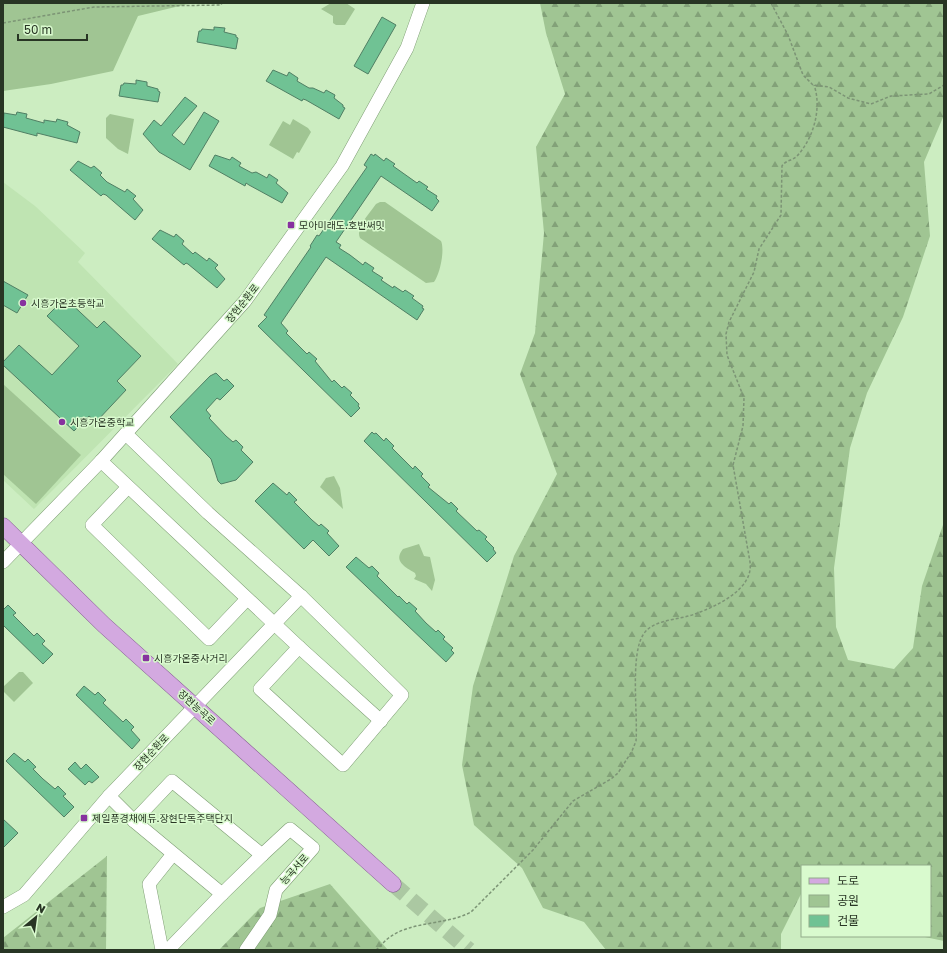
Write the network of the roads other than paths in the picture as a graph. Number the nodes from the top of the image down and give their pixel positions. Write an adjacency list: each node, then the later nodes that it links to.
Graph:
1 (424, 3): 2 (street, 장현순환로)
2 (126, 434): 3 (street, 장현순환로); 8 (street)
3 (101, 461): 4 (street); 6 (street, 장현순환로)
4 (128, 487): 9 (street); 9 (street)
5 (3, 526): 6 (main road, 장현능곡로)
6 (20, 544): 7 (street, 장현순환로); 12 (main road, 장현능곡로)
7 (3, 562)
8 (301, 596): 10 (street, 장현순환로); 13 (street)
9 (247, 599): 10 (street)
10 (275, 624): 11 (street); 12 (street, 장현순환로)
11 (299, 647): 13 (street); 13 (street)
12 (195, 705): 14 (street, 장현순환로); 18 (main road, 장현능곡로)
13 (380, 721)
14 (109, 796): 15 (street); 20 (street, 장현순환로)
15 (134, 821): 16 (street); 17 (street)
16 (173, 854): 19 (street); 21 (street)
17 (262, 854): 19 (street); 23 (street, 능곡서로)
18 (393, 884)
19 (222, 894): 22 (street)
20 (3, 907)
21 (162, 950)
22 (168, 950)
23 (246, 950)

